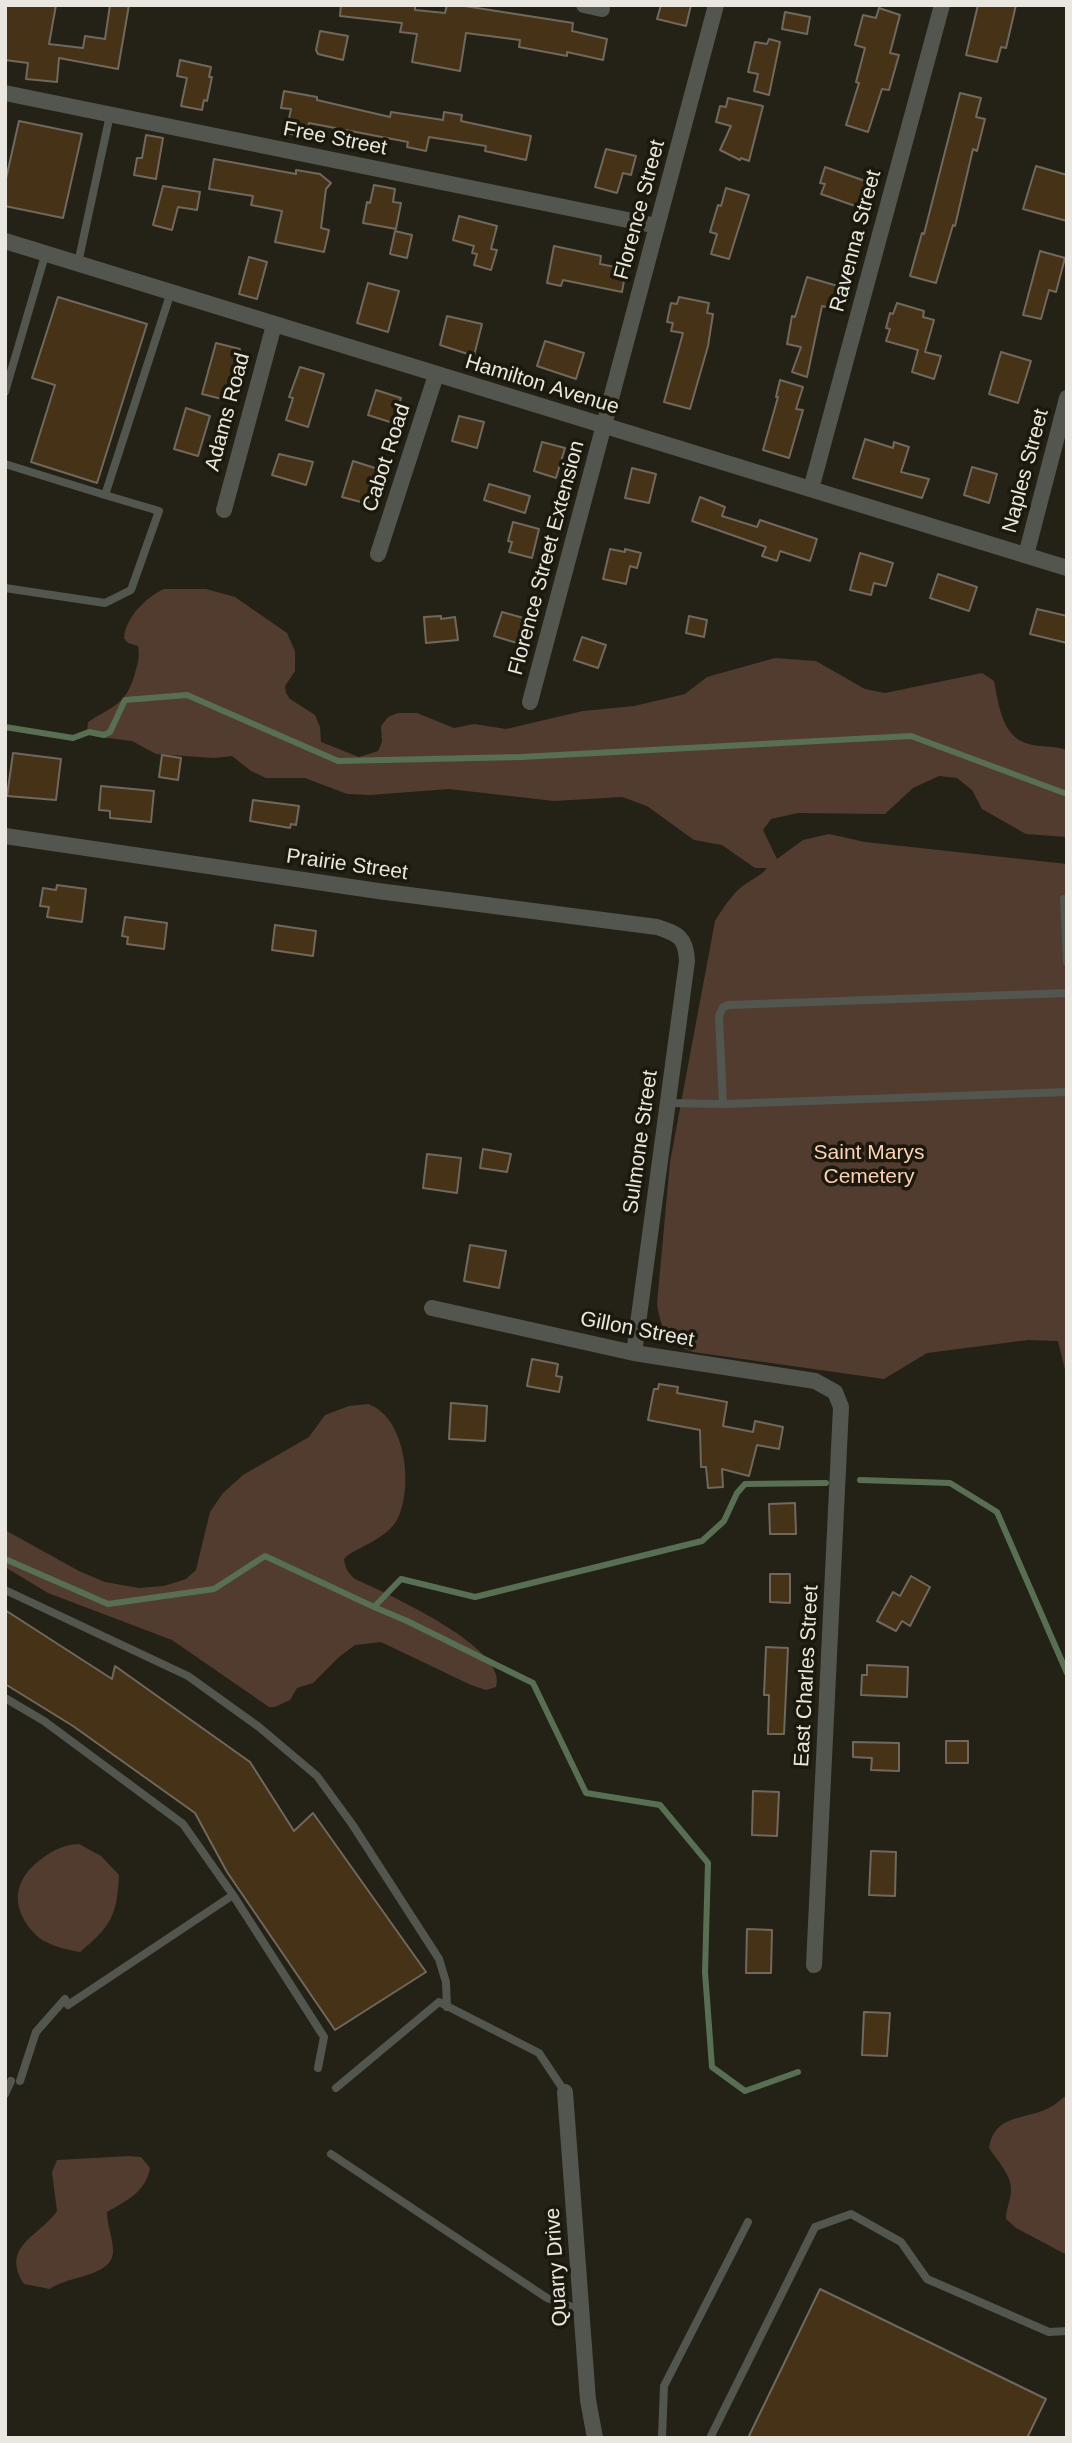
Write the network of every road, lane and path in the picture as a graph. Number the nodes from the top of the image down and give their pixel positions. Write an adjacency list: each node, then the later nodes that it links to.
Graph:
1 (584, 5): 4 (street)
2 (716, 5): 7 (street, Florence Street)
3 (942, 5): 20 (street, Ravenna Street)
4 (602, 9)
5 (5, 93): 6 (street, Free Street)
6 (110, 115): 7 (street, Free Street); 10 (lane)
7 (657, 226): 18 (street, Florence Street)
8 (5, 241): 9 (street, Hamilton Avenue)
9 (46, 252): 10 (street, Hamilton Avenue); 14 (lane)
10 (78, 263): 11 (street, Hamilton Avenue)
11 (171, 292): 12 (street, Hamilton Avenue); 21 (lane)
12 (274, 325): 15 (street, Hamilton Avenue); 22 (street, Adams Road)
13 (5, 353): 14 (lane)
14 (15, 355): 16 (lane)
15 (436, 375): 18 (street, Hamilton Avenue); 23 (street, Cabot Road)
16 (5, 392)
17 (1067, 398): 24 (street, Naples Street)
18 (605, 426): 20 (street, Hamilton Avenue); 27 (street, Florence Street Extension)
19 (5, 464): 21 (lane)
20 (811, 489): 24 (street, Hamilton Avenue)
21 (105, 495): 26 (lane)
22 (224, 510)
23 (378, 554)
24 (1026, 555): 25 (street, Hamilton Avenue)
25 (1067, 568)
26 (5, 588)
27 (530, 702)
28 (5, 836): 30 (street, Prairie Street)
29 (1064, 899): 31 (lane)
30 (681, 938): 34 (street, Sulmone Street)
31 (1067, 962)
32 (1067, 993): 35 (lane)
33 (1067, 1092): 35 (lane)
34 (667, 1103): 35 (lane); 37 (street, Sulmone Street)
35 (723, 1104)
36 (432, 1308): 37 (street, Gillon Street)
37 (634, 1353): 38 (street, Gillon Street)
38 (834, 1391): 42 (street, East Charles Street)
39 (5, 1590): 43 (lane)
40 (5, 1698): 41 (lane)
41 (233, 1895): 44 (lane); 47 (lane)
42 (814, 1965)
43 (447, 2007): 45 (lane); 46 (lane)
44 (318, 2068)
45 (337, 2088)
46 (565, 2092): 50 (street, Quarry Drive)
47 (5, 2094)
48 (331, 2154): 50 (lane)
49 (748, 2222): 53 (lane)
50 (581, 2310): 52 (street, Quarry Drive)
51 (1067, 2331): 54 (lane)
52 (595, 2438)
53 (662, 2438)
54 (710, 2438)

